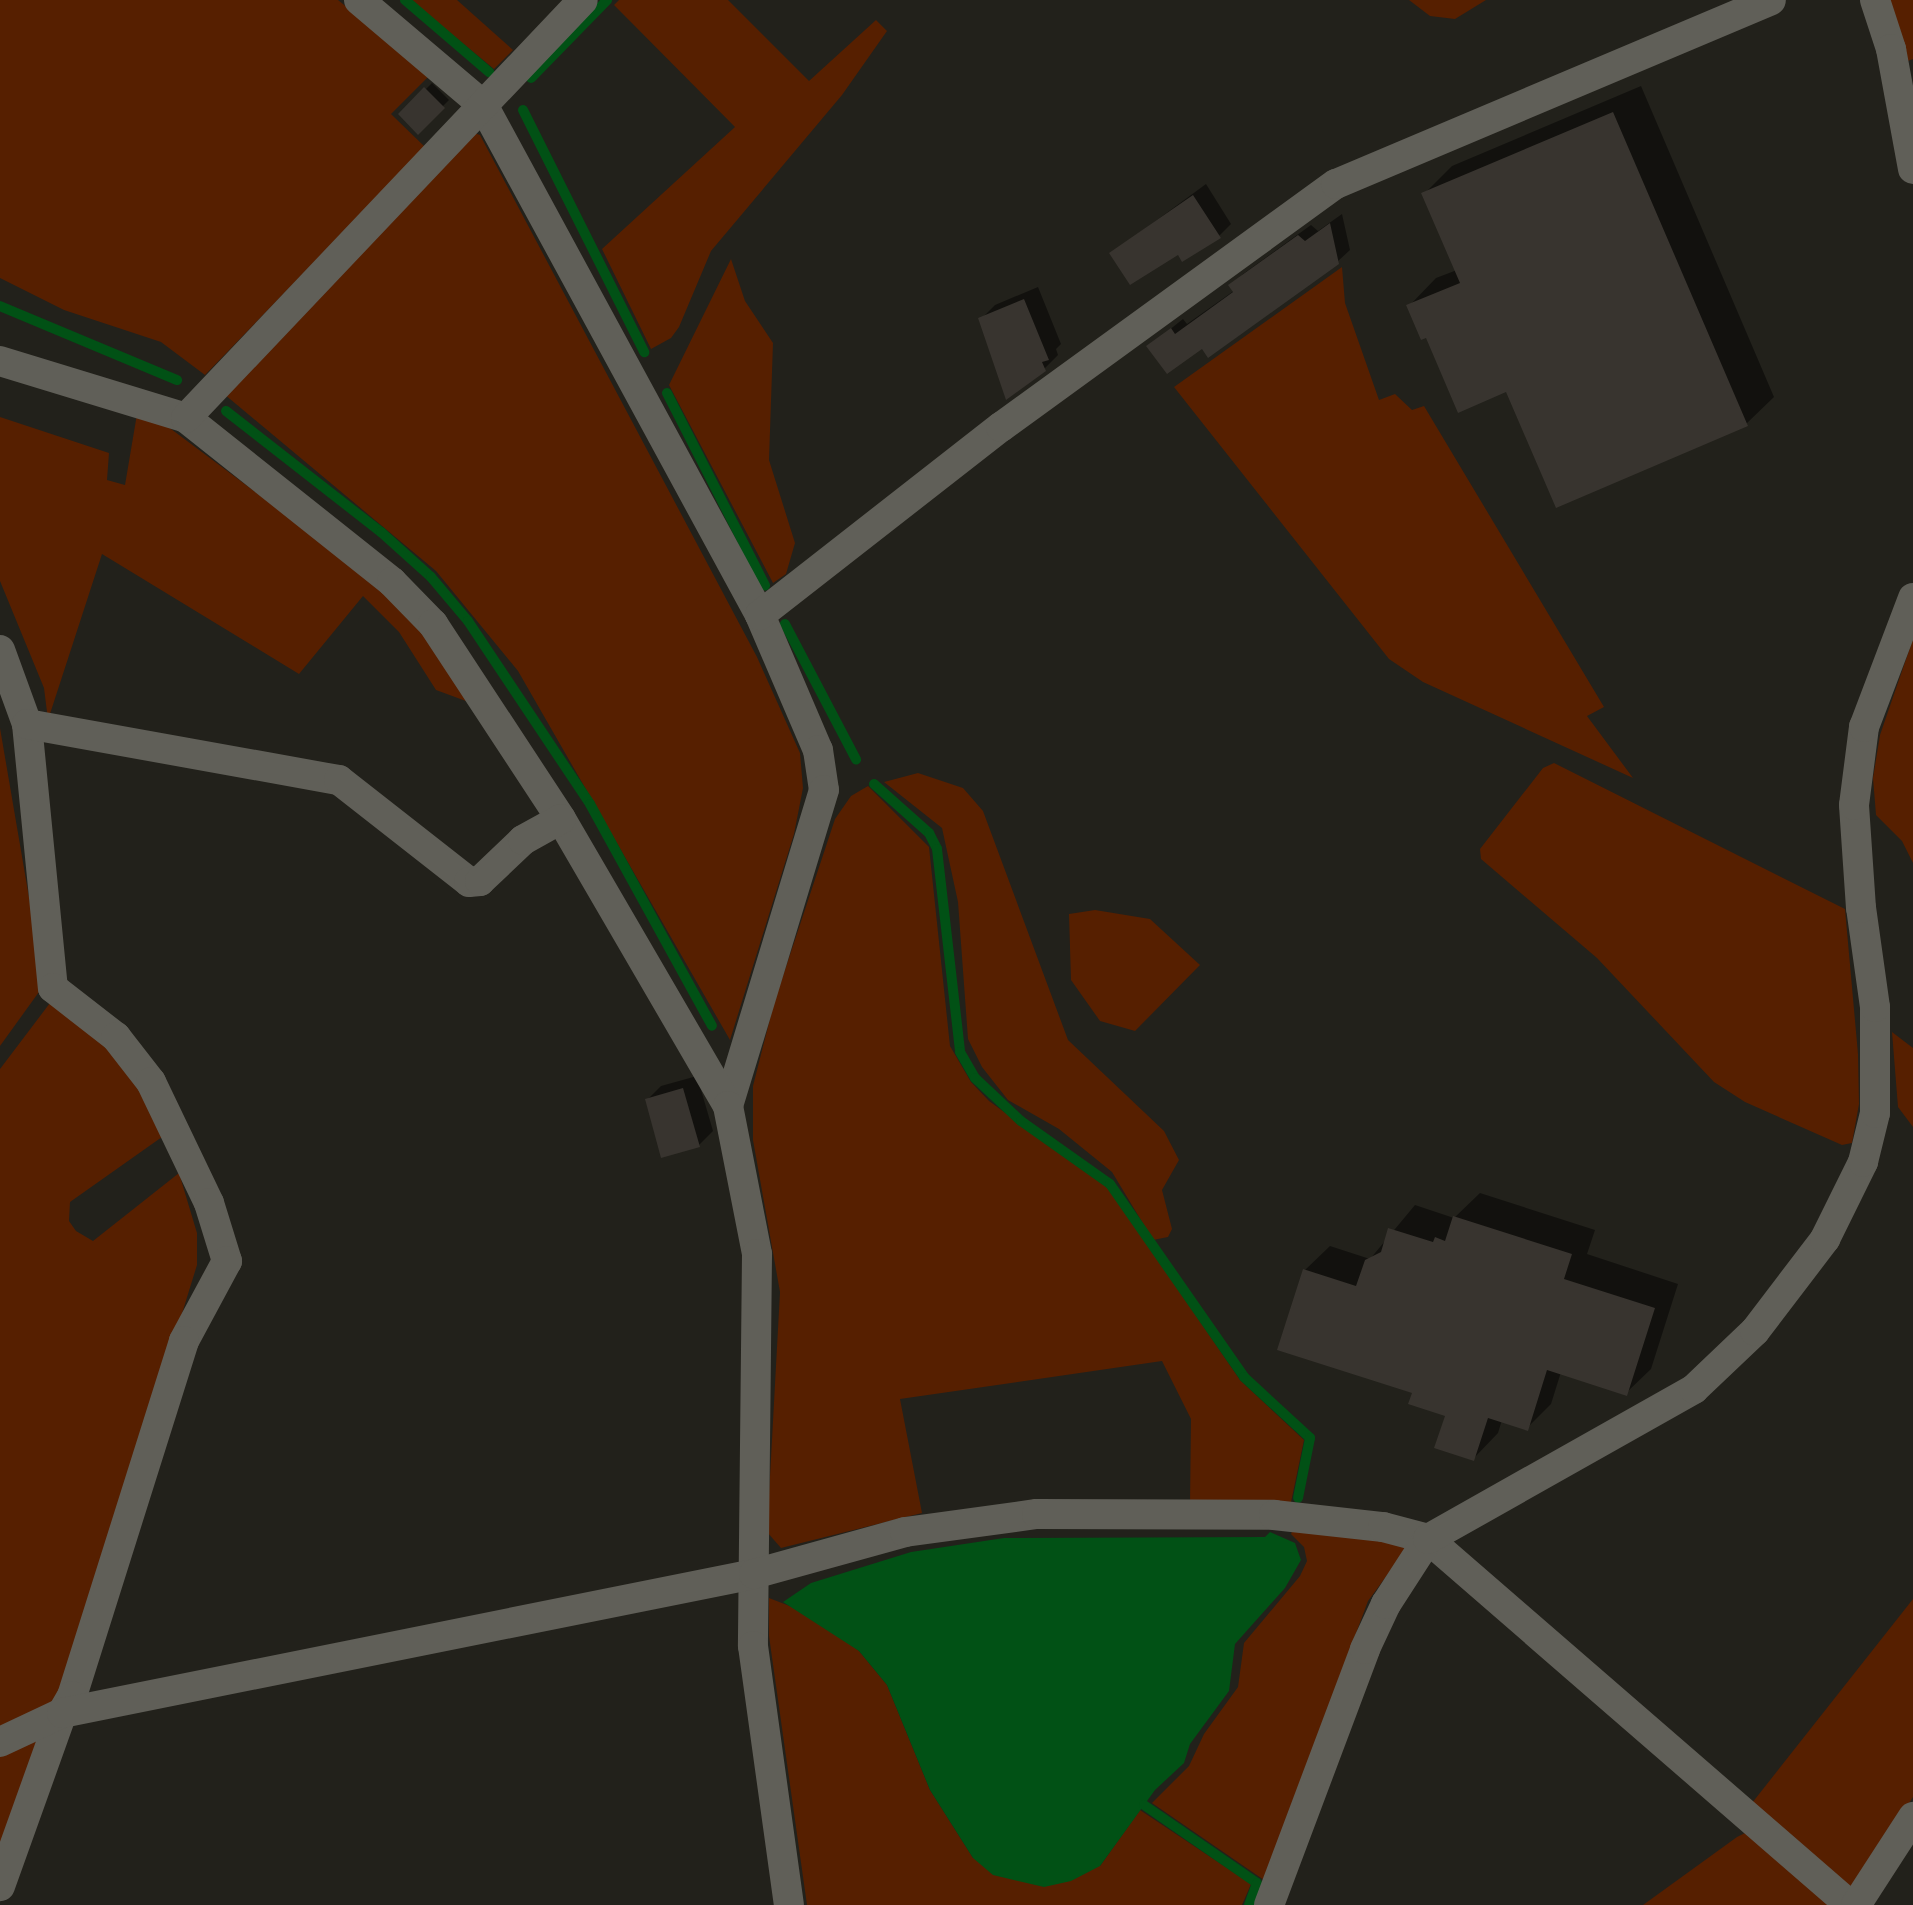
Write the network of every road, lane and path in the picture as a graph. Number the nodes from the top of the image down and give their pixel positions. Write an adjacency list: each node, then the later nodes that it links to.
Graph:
1 (360, 0): 5 (street)
2 (583, 0): 5 (street)
3 (1771, 0): 11 (street)
4 (1875, 0): 6 (street)
5 (483, 105): 9 (street); 11 (street)
6 (1911, 134): 7 (street)
7 (1913, 169)
8 (0, 361): 9 (street)
9 (186, 418): 14 (street)
10 (1913, 598): 16 (street)
11 (760, 616): 15 (street)
12 (0, 650): 13 (street)
13 (27, 724): 14 (street); 18 (street)
14 (562, 819): 15 (street)
15 (728, 1106): 17 (street)
16 (1428, 1539): 17 (street); 23 (street); 24 (street)
17 (754, 1574): 18 (street); 22 (street)
18 (62, 1713): 19 (street); 21 (street)
19 (0, 1742)
20 (1913, 1817): 24 (street)
21 (0, 1886)
22 (789, 1905)
23 (1269, 1905)
24 (1853, 1905)

